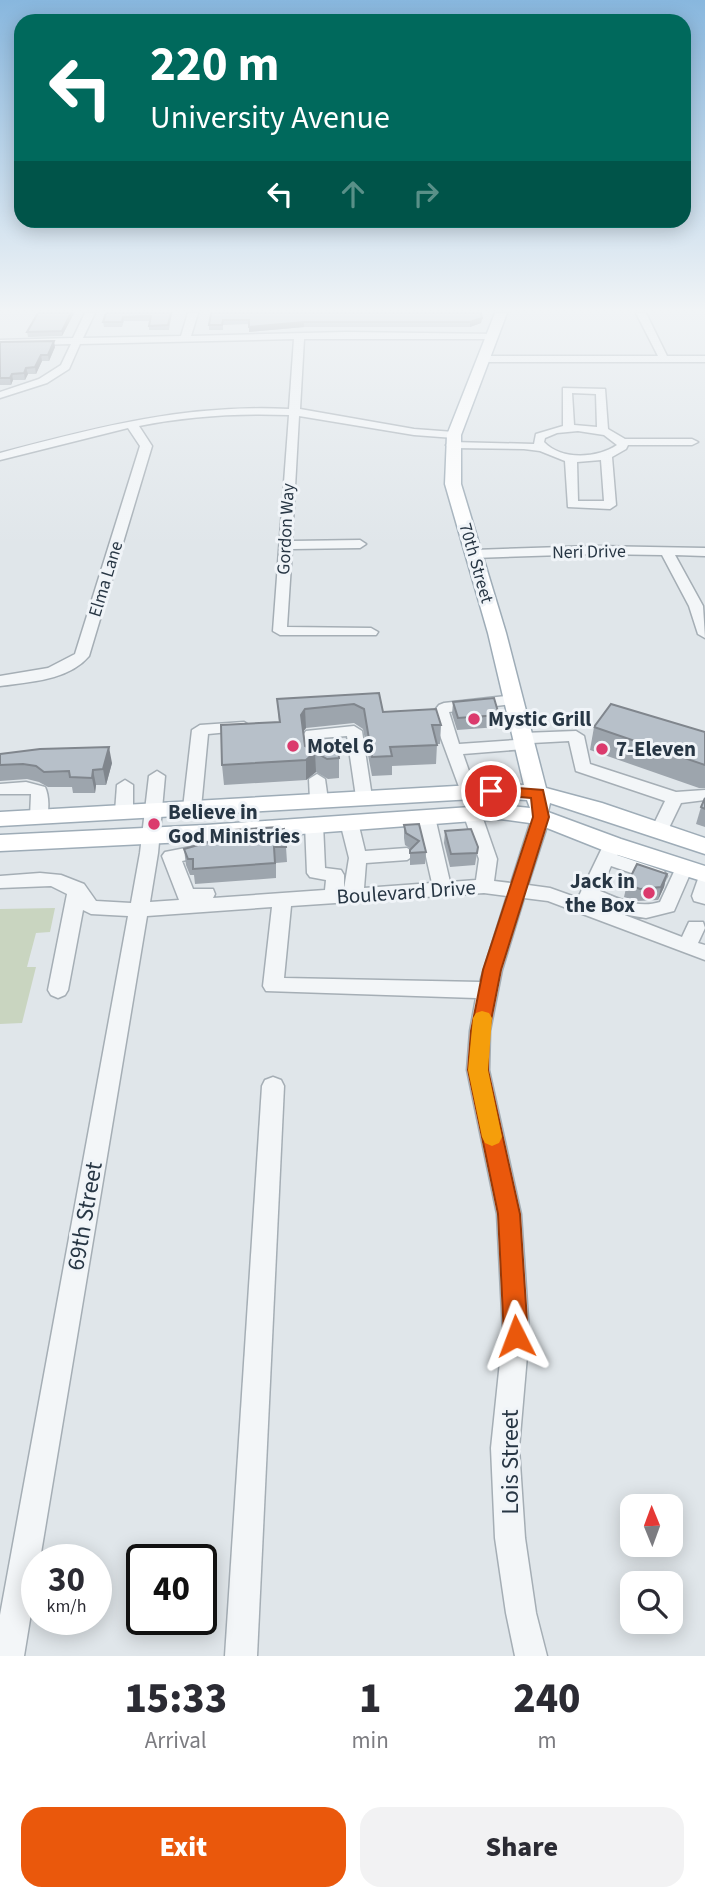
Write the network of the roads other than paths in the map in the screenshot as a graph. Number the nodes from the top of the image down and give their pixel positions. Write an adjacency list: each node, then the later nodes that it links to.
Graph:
1 (17, 390): 6 (street)
2 (294, 390): 7 (street, Gordon Way)
3 (472, 390): 11 (main road, 70th Street)
4 (567, 390): 9 (street)
5 (577, 390): 10 (street)
6 (0, 395)
7 (292, 411): 8 (street); 11 (street); 19 (street, Gordon Way)
8 (129, 423): 16 (street); 25 (street, Elma Lane)
9 (569, 428): 10 (street); 12 (street)
10 (603, 432): 13 (street)
11 (453, 440): 12 (street); 22 (main road, 70th Street)
12 (541, 442): 17 (street)
13 (623, 442): 14 (street); 15 (street)
14 (692, 442)
15 (606, 455): 17 (street); 17 (street)
16 (0, 457)
17 (571, 457)
18 (360, 544): 19 (street)
19 (285, 545): 23 (street, Gordon Way)
20 (666, 551): 21 (street, Neri Drive); 22 (street, Neri Drive); 24 (street)
21 (705, 552)
22 (474, 554): 26 (main road, 70th Street)
23 (371, 632)
24 (705, 634)
25 (0, 681)
26 (514, 700): 27 (street); 30 (main road, 70th Street)
27 (440, 714): 28 (street); 31 (street)
28 (396, 719)
29 (265, 726): 41 (street)
30 (524, 741): 31 (street); 36 (main road, 70th Street); 39 (street)
31 (453, 750): 40 (street)
32 (157, 776): 42 (street, 69th Street)
33 (317, 781): 38 (main road); 38 (street); 41 (main road)
34 (125, 785): 43 (street)
35 (0, 789): 44 (street)
36 (538, 793): 40 (main road); 46 (main road, 70th Street); 50 (main road)
37 (705, 796): 39 (street)
38 (364, 797): 40 (main road)
39 (675, 798): 50 (street)
40 (470, 802): 45 (main road); 46 (main road); 61 (street)
41 (192, 807): 42 (main road)
42 (154, 810): 43 (main road); 52 (street, 69th Street)
43 (124, 812): 44 (main road)
44 (39, 817): 47 (main road)
45 (426, 817): 48 (main road); 56 (street)
46 (541, 817): 55 (main road); 64 (street, Lois Street)
47 (0, 819)
48 (349, 822): 49 (main road); 57 (street)
49 (314, 824): 51 (main road); 66 (street)
50 (660, 830): 54 (main road)
51 (206, 833): 52 (main road); 70 (street)
52 (152, 835): 53 (main road); 71 (street, 69th Street)
53 (0, 844)
54 (705, 846)
55 (609, 851): 58 (main road); 69 (street)
56 (422, 853): 57 (street); 62 (street)
57 (358, 858): 65 (street)
58 (689, 874): 69 (street)
59 (0, 882): 63 (street, Boulevard Drive)
60 (705, 884): 67 (street)
61 (484, 886): 62 (street, Boulevard Drive); 64 (street, Boulevard Drive)
62 (442, 887): 65 (street, Boulevard Drive)
63 (77, 889): 71 (street, Boulevard Drive); 74 (street)
64 (520, 890): 69 (street, Boulevard Drive); 75 (street, Lois Street)
65 (354, 894): 66 (street, Boulevard Drive)
66 (334, 896): 68 (street, Boulevard Drive)
67 (705, 897)
68 (282, 900): 70 (street, Boulevard Drive); 75 (street)
69 (586, 900): 73 (street, Boulevard Drive)
70 (211, 906): 71 (street, Boulevard Drive)
71 (139, 910): 77 (street, 69th Street)
72 (696, 927): 73 (street)
73 (696, 950)
74 (58, 990)
75 (488, 990): 79 (street, Lois Street)
76 (273, 1086): 78 (street)
77 (8, 1656)
78 (241, 1656)
79 (531, 1656)

